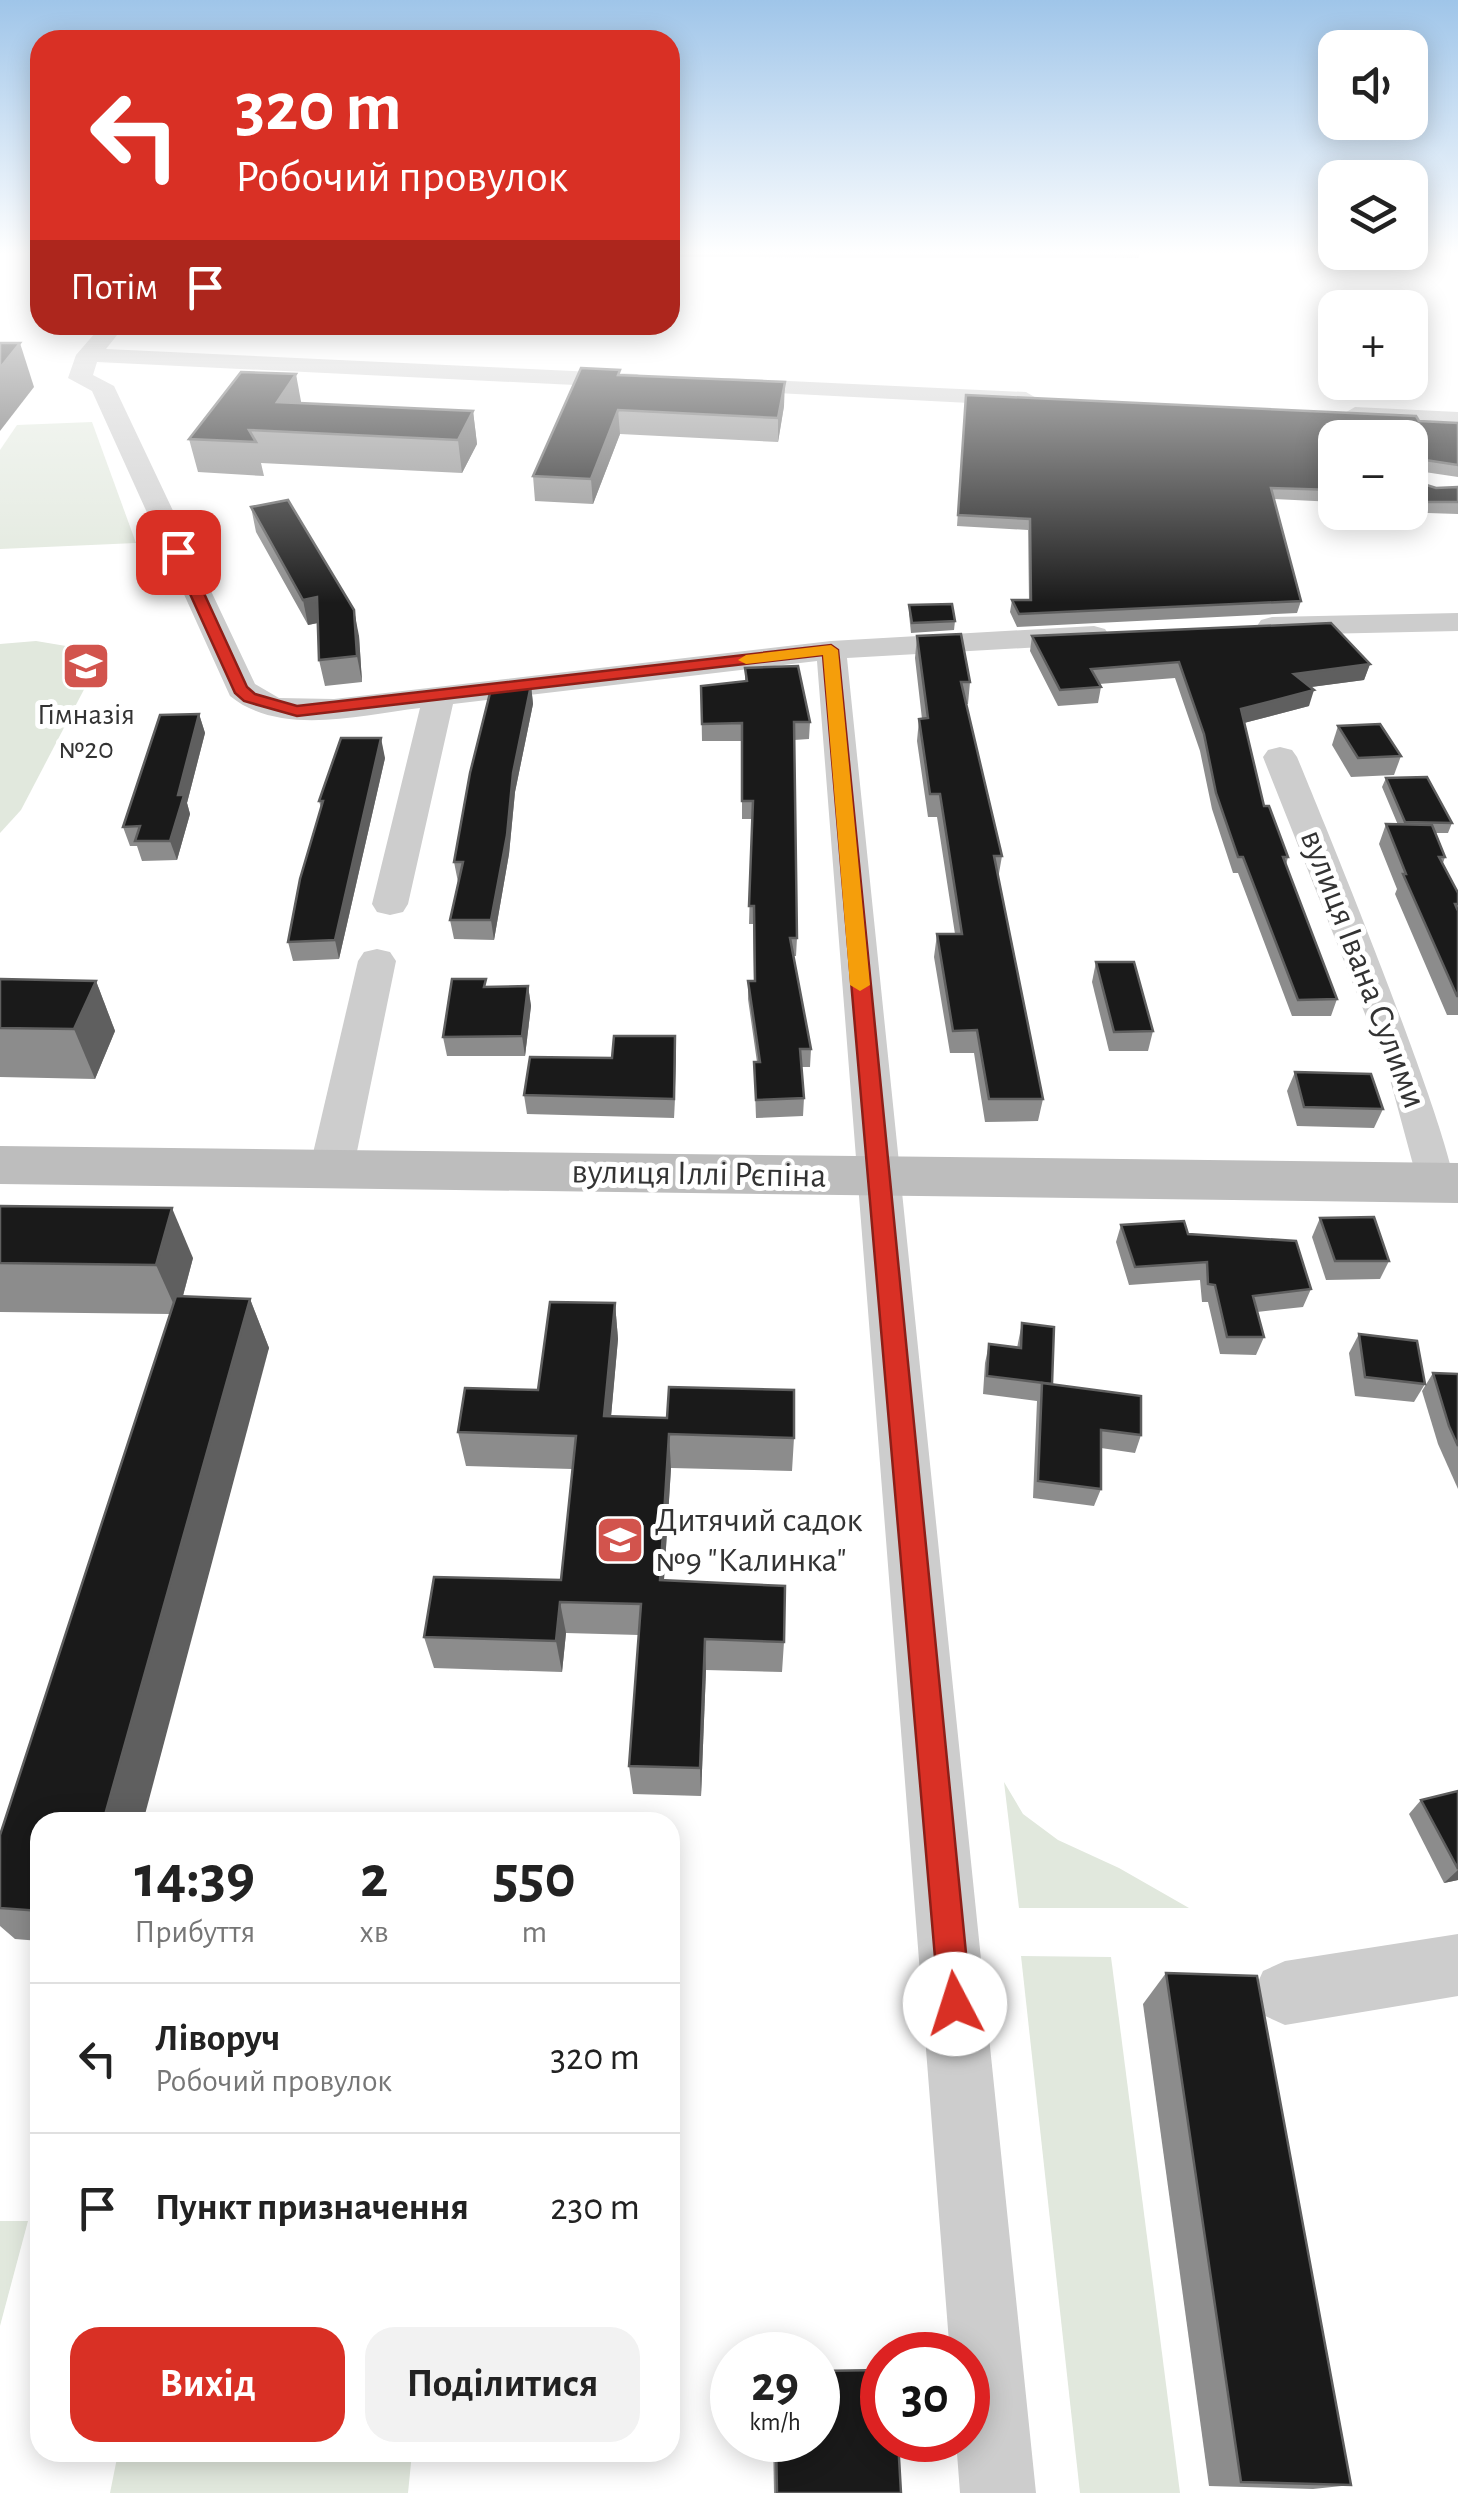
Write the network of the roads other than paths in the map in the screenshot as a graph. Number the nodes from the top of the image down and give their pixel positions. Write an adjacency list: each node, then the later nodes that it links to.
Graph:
1 (88, 370): 14 (street)
2 (409, 370): 3 (street)
3 (660, 382)
4 (699, 384): 5 (street)
5 (1051, 400)
6 (1325, 413): 7 (street)
7 (1364, 415): 8 (street); 9 (street)
8 (1458, 419)
9 (1367, 420)
10 (1458, 622): 11 (street)
11 (1250, 627)
12 (1117, 634): 13 (street)
13 (831, 650): 14 (street); 20 (street)
14 (439, 696): 16 (street)
15 (1280, 757): 21 (street, вулиця Івана Сулими)
16 (390, 904)
17 (376, 961): 19 (street)
18 (0, 1165): 19 (street, вулиця Іллі Рєпіна)
19 (332, 1166): 20 (street, вулиця Іллі Рєпіна)
20 (877, 1178): 21 (street, вулиця Іллі Рєпіна); 24 (street)
21 (1449, 1183)
22 (1458, 1965): 23 (street)
23 (1285, 1993)
24 (998, 2493)

